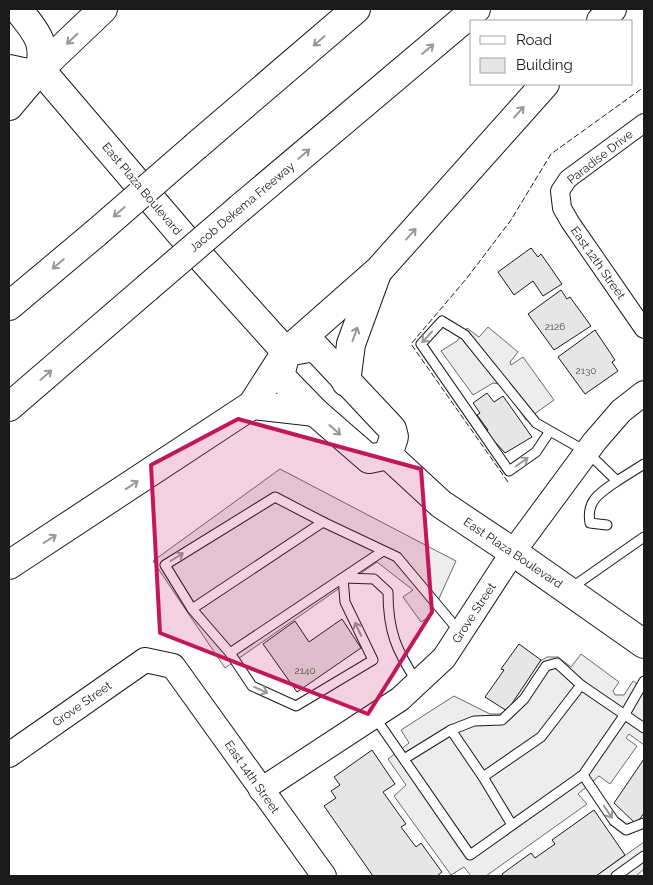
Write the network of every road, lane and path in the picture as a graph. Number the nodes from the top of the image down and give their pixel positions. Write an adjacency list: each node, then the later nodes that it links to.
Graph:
1 (18, 9): 8 (main road)
2 (103, 9): 8 (main road, one-way to 8)
3 (356, 9): 14 (main road, one-way to 14, bridge)
4 (476, 9): 20 (main road, Jacob Dekema Freeway, one-way to 4, bridge)
5 (612, 9): 6 (main road)
6 (602, 20)
7 (9, 69): 8 (main road)
8 (40, 69): 10 (main road); 16 (main road, East Plaza Boulevard)
9 (544, 85): 13 (main road, one-way to 9)
10 (9, 106)
11 (644, 124): 12 (street, Paradise Drive)
12 (570, 222): 15 (street, East 12th Street)
13 (378, 270): 16 (main road); 17 (main road, one-way to 13)
14 (9, 306)
15 (644, 329)
16 (286, 352): 17 (main road); 19 (main road); 21 (main road)
17 (346, 382): 24 (main road)
18 (644, 393): 23 (street, Grove Street)
19 (252, 405): 21 (main road); 32 (main road, one-way to 19)
20 (9, 407)
21 (315, 412): 24 (main road, one-way to 24)
22 (550, 430): 22 (lane, one-way to 22); 23 (lane)
23 (587, 452): 26 (lane); 31 (street, Grove Street)
24 (388, 455): 31 (main road, East Plaza Boulevard)
25 (644, 464): 26 (lane)
26 (617, 481): 28 (lane)
27 (322, 522): 30 (lane); 35 (lane); 35 (lane, one-way to 27)
28 (607, 525)
29 (644, 537): 34 (lane)
30 (383, 551): 33 (lane); 36 (lane)
31 (513, 552): 34 (main road, East Plaza Boulevard); 36 (street, Grove Street)
32 (9, 565)
33 (343, 578): 38 (lane); 38 (lane, one-way to 33); 41 (lane)
34 (568, 590): 37 (main road, East Plaza Boulevard)
35 (192, 609): 38 (lane)
36 (461, 633): 41 (street, Grove Street)
37 (644, 644)
38 (230, 653)
39 (181, 676): 47 (street, Grove Street); 51 (street, East 14th Street)
40 (644, 681): 43 (lane)
41 (417, 683): 44 (street, Grove Street)
42 (580, 685): 43 (lane); 46 (lane); 50 (lane)
43 (625, 714): 45 (lane); 49 (lane)
44 (374, 716): 48 (lane); 51 (street, Grove Street)
45 (644, 728)
46 (451, 730): 48 (lane); 50 (lane)
47 (9, 755)
48 (404, 759): 53 (lane)
49 (583, 775): 52 (lane, one-way to 52); 53 (lane)
50 (483, 777): 53 (lane)
51 (261, 790): 55 (street, East 14th Street)
52 (644, 823)
53 (512, 825)
54 (644, 856): 56 (lane)
55 (324, 876)
56 (616, 876)

